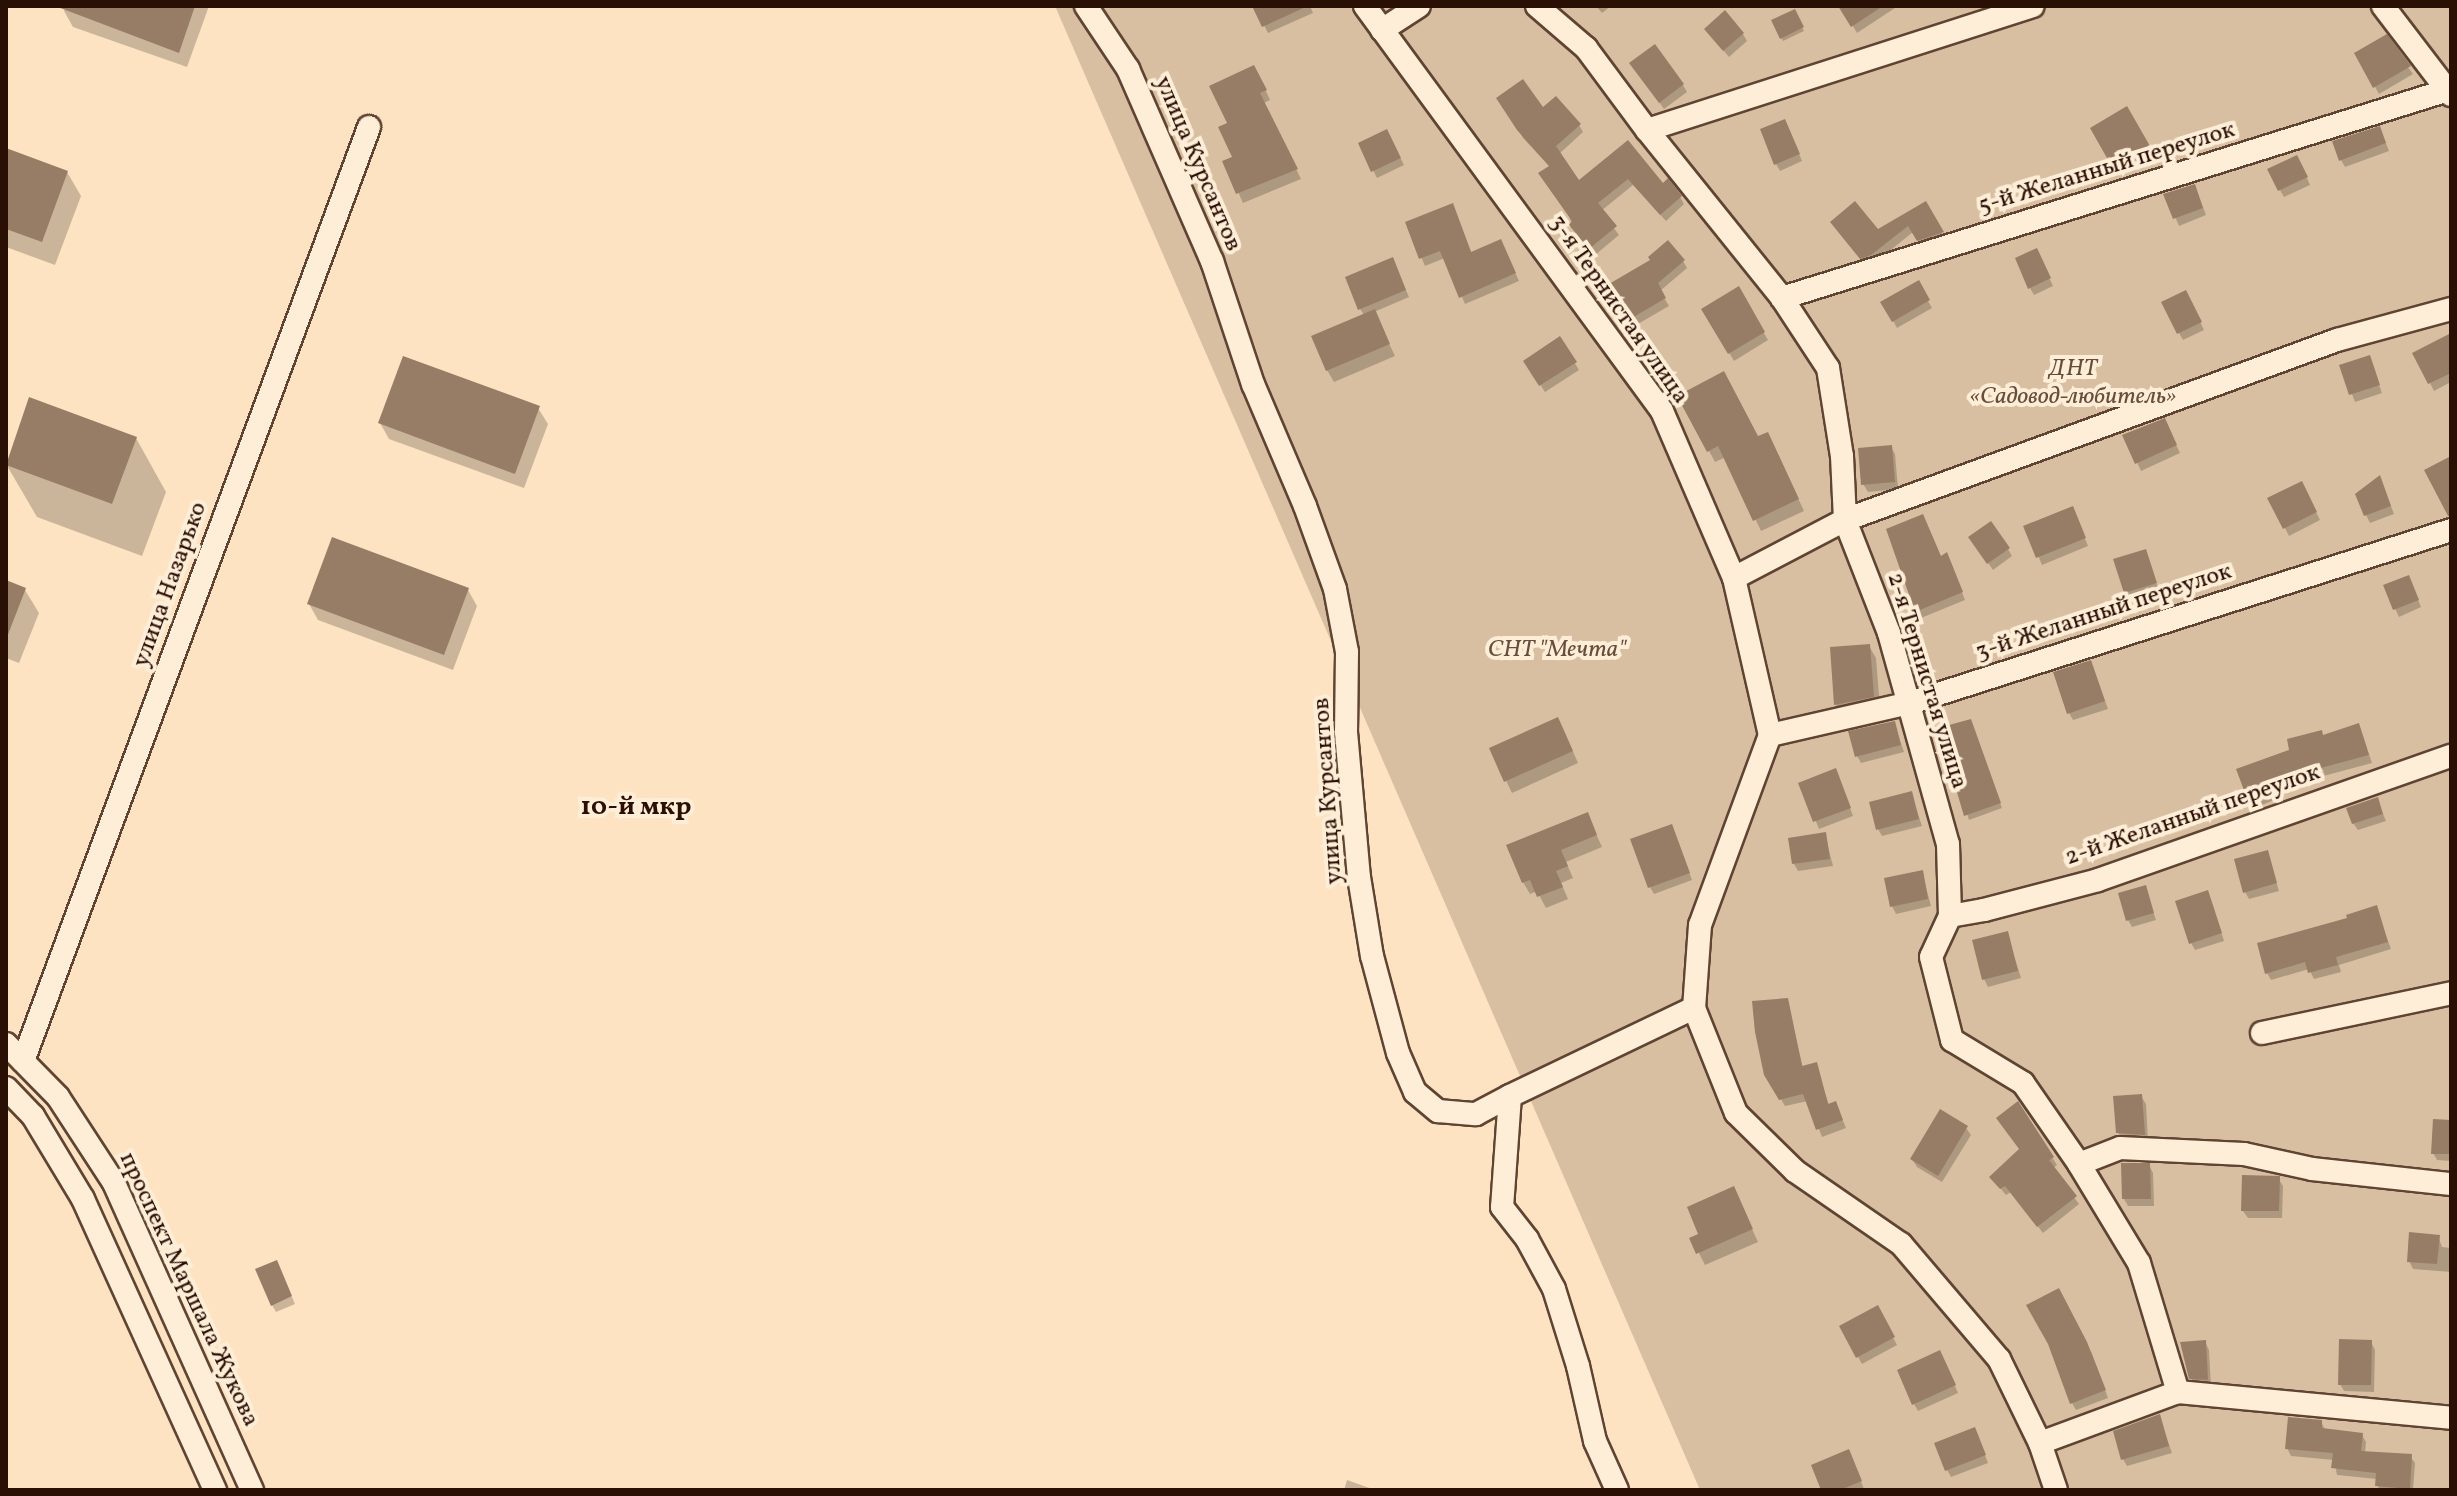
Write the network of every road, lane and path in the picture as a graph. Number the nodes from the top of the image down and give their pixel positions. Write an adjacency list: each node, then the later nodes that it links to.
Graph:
1 (1086, 6): 26 (street, улица Курсантов)
2 (1365, 6): 7 (street, 3-я Тернистая улица)
3 (1419, 6): 7 (street)
4 (1537, 6): 10 (street, 2-я Тернистая улица)
5 (2033, 6): 10 (street)
6 (2383, 6): 8 (street)
7 (1382, 30): 15 (street, 3-я Тернистая улица)
8 (2449, 92): 11 (street, 5-й Желанный переулок)
9 (369, 127): 24 (street, улица Назарько)
10 (1647, 130): 11 (street, 2-я Тернистая улица)
11 (1782, 298): 13 (street, 2-я Тернистая улица)
12 (2451, 309): 13 (street)
13 (1845, 520): 15 (street); 16 (street, 2-я Тернистая улица)
14 (2451, 530): 16 (street, 3-й Желанный переулок)
15 (1734, 578): 17 (street, 3-я Тернистая улица)
16 (1910, 703): 17 (street, 3-й Желанный переулок); 19 (street, 2-я Тернистая улица)
17 (1770, 735): 21 (street)
18 (2451, 756): 19 (street, 2-й Желанный переулок)
19 (1950, 916): 27 (street, 2-я Тернистая улица)
20 (2451, 993): 22 (street)
21 (1694, 1008): 26 (street, улица Курсантов); 31 (street)
22 (2262, 1033)
23 (6, 1044): 24 (street, проспект Маршала Жукова)
24 (23, 1061): 33 (street, проспект Маршала Жукова)
25 (6, 1088): 32 (street)
26 (1510, 1096): 34 (street)
27 (2079, 1164): 28 (street); 29 (street, 2-я Тернистая улица)
28 (2451, 1184)
29 (2178, 1392): 30 (street); 31 (street)
30 (2451, 1418)
31 (2040, 1443): 35 (street)
32 (215, 1490)
33 (252, 1490)
34 (1617, 1490)
35 (2056, 1490)

